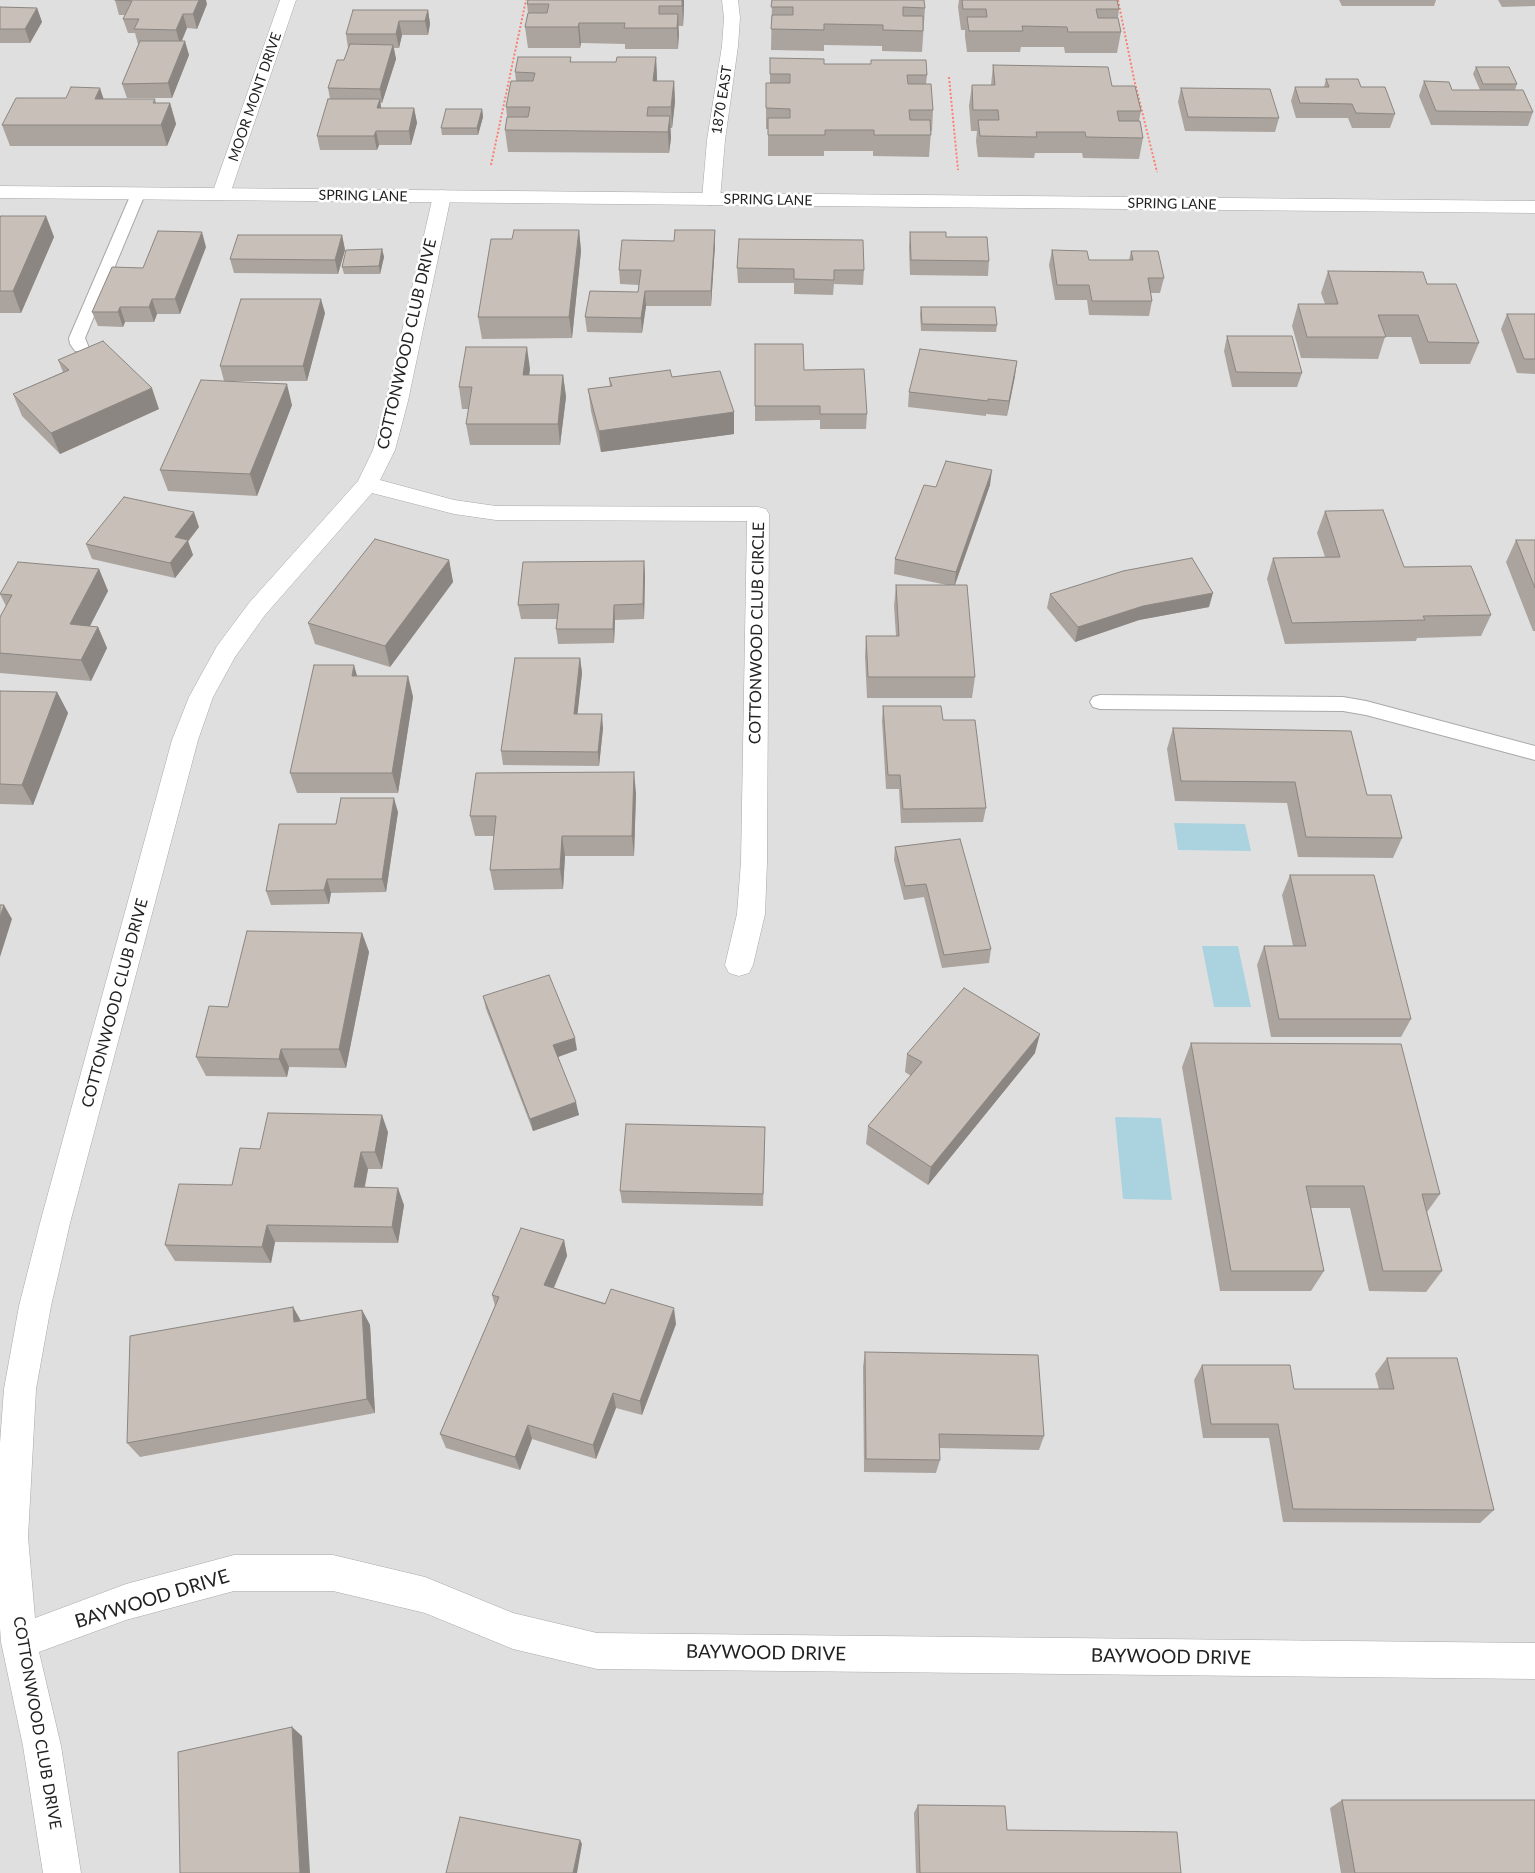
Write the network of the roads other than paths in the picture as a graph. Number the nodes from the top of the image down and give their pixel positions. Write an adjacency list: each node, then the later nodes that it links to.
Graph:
1 (288, 0): 5 (street, MOOR MONT DRIVE)
2 (730, 0): 7 (street, 1870 EAST)
3 (0, 192): 4 (street, SPRING LANE)
4 (138, 194): 5 (street, SPRING LANE); 9 (lane)
5 (221, 194): 6 (street, SPRING LANE)
6 (442, 196): 7 (street, SPRING LANE); 10 (street, COTTONWOOD CLUB DRIVE)
7 (711, 199): 8 (street, SPRING LANE)
8 (1535, 207)
9 (81, 348)
10 (367, 484): 13 (street, COTTONWOOD CLUB CIRCLE); 14 (street, COTTONWOOD CLUB DRIVE)
11 (1100, 702): 12 (lane)
12 (1535, 753)
13 (739, 965)
14 (19, 1642): 15 (street, BAYWOOD DRIVE); 16 (street, COTTONWOOD CLUB DRIVE)
15 (1535, 1661)
16 (62, 1873)

